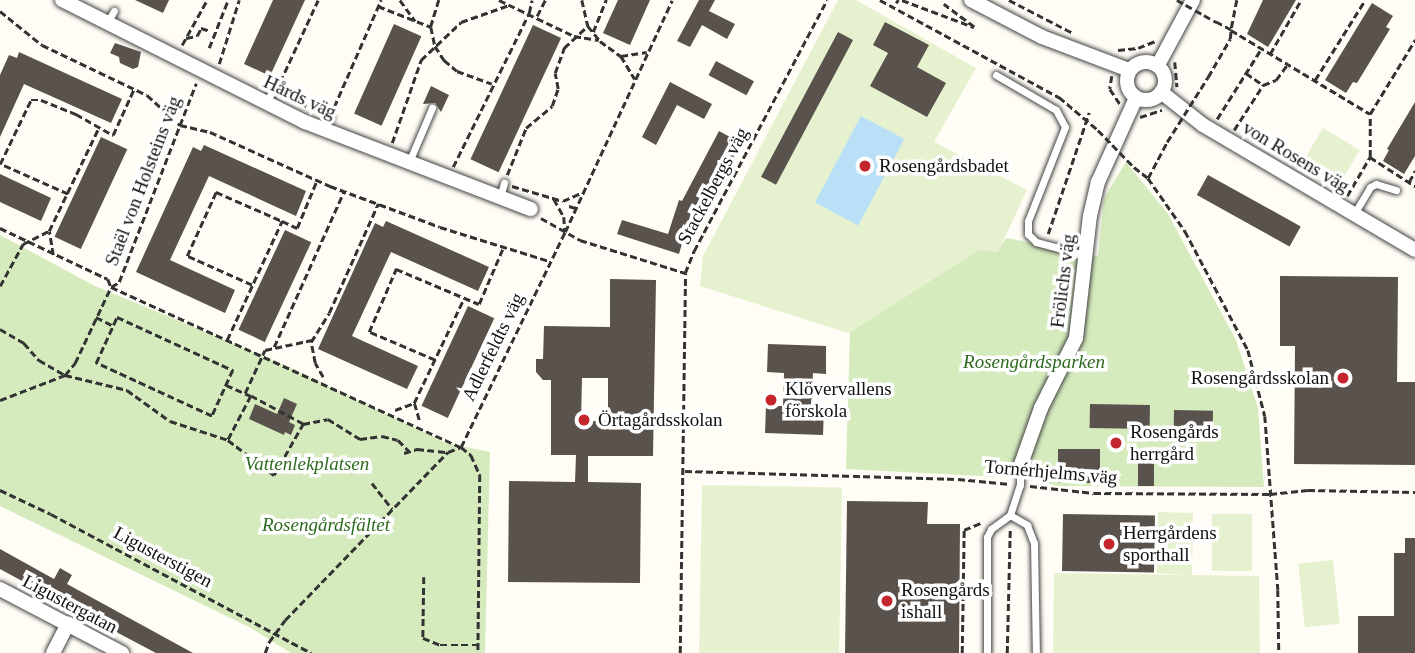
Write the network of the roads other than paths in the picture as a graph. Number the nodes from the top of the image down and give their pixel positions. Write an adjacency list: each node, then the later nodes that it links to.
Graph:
1 (971, 0): 5 (street)
2 (1192, 0): 4 (street)
3 (70, 2): 10 (street, Hårds väg)
4 (1161, 59): 5 (street); 7 (street)
5 (1122, 69): 8 (street)
6 (996, 75): 15 (lane)
7 (1165, 97): 8 (street); 13 (street, von Rosens väg)
8 (1136, 98): 15 (street, Frölichs väg)
9 (432, 108): 10 (lane)
10 (408, 163): 12 (street, Hårds väg)
11 (1396, 190): 13 (lane)
12 (531, 209)
13 (1354, 214): 14 (street, von Rosens väg)
14 (1415, 250)
15 (1086, 256): 16 (street, Frölichs väg)
16 (1020, 467): 17 (lane)
17 (1010, 515): 22 (lane); 23 (lane)
18 (0, 589): 19 (street, Ligustergatan)
19 (68, 624): 20 (street); 21 (street, Ligustergatan)
20 (53, 653)
21 (122, 653)
22 (987, 653)
23 (1036, 653)

